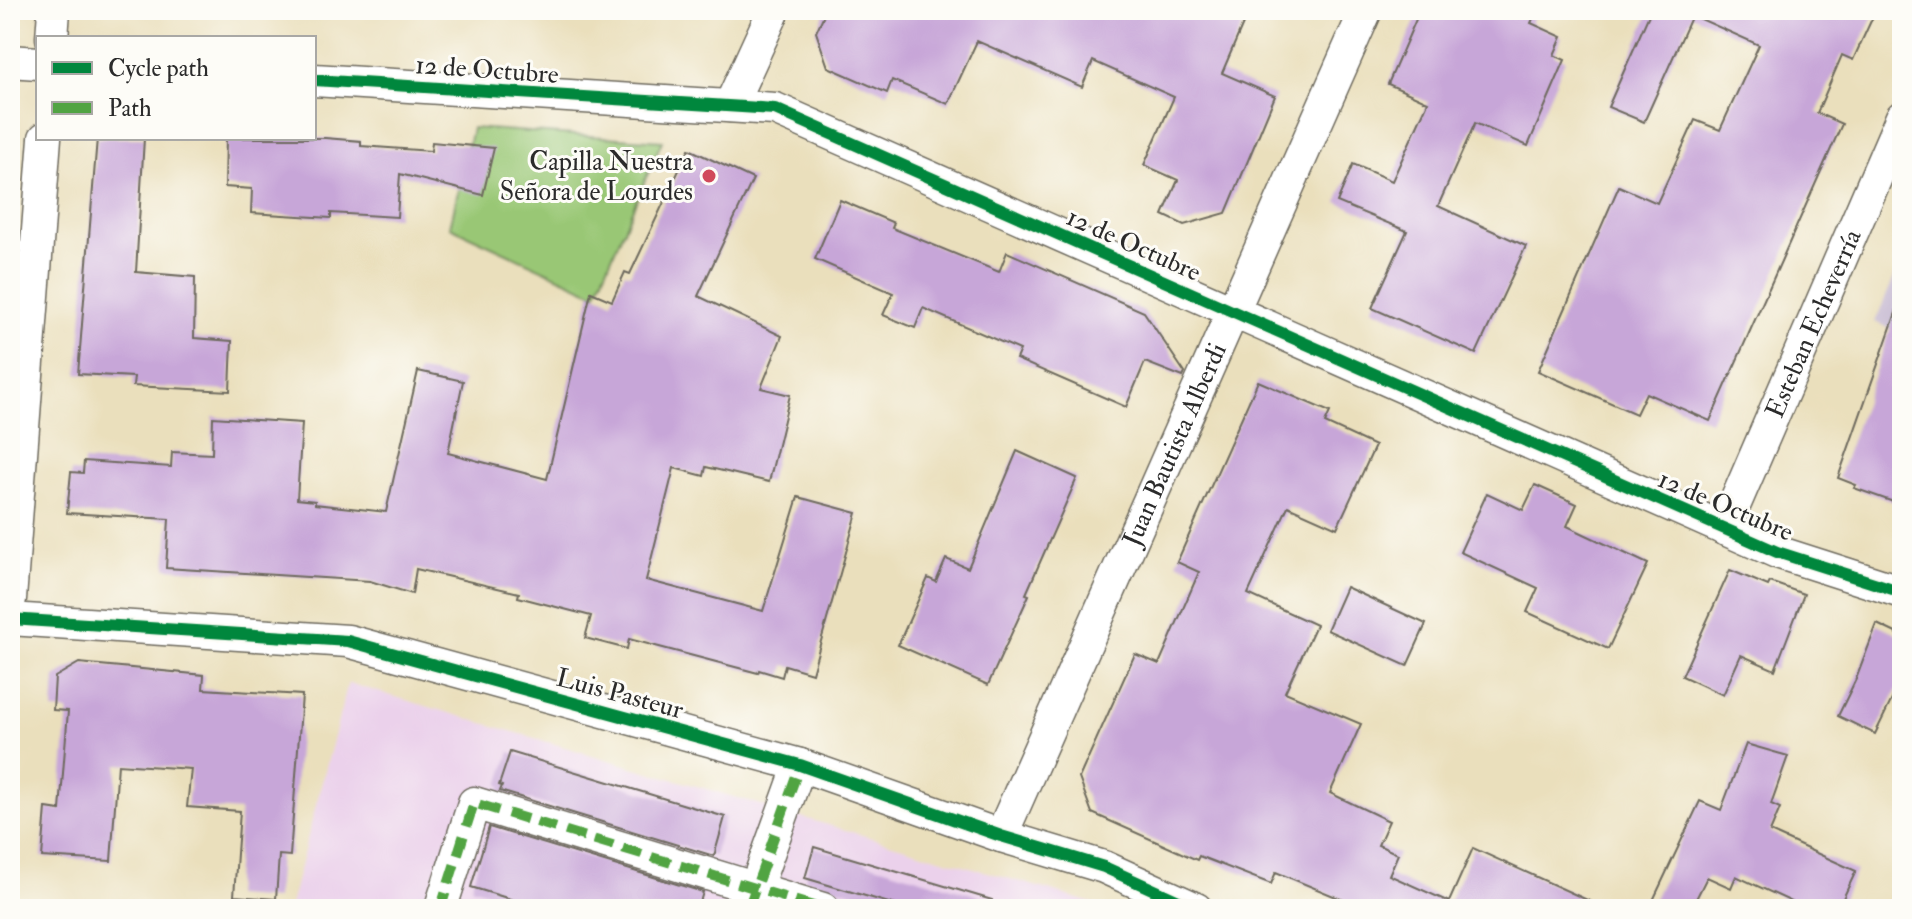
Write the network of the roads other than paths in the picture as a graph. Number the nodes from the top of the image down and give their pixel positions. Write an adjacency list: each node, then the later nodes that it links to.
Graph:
1 (54, 10): 4 (street)
2 (774, 10): 8 (street)
3 (1366, 10): 11 (street, Juan Bautista Alberdi)
4 (52, 36)
5 (10, 61): 6 (street)
6 (36, 63)
7 (316, 80): 8 (street, 12 de Octubre)
8 (730, 106): 11 (street, 12 de Octubre)
9 (1902, 117): 12 (street, Esteban Echeverría)
10 (45, 140): 14 (street)
11 (1233, 312): 12 (street, 12 de Octubre); 17 (street, Juan Bautista Alberdi)
12 (1724, 529): 13 (street, 12 de Octubre)
13 (1902, 592)
14 (10, 599)
15 (10, 619): 16 (street, Luis Pasteur)
16 (800, 765): 17 (street, Luis Pasteur); 18 (street)
17 (1001, 836): 21 (street, Luis Pasteur)
18 (751, 899): 19 (street); 20 (street)
19 (446, 909)
20 (823, 909)
21 (1196, 909)

